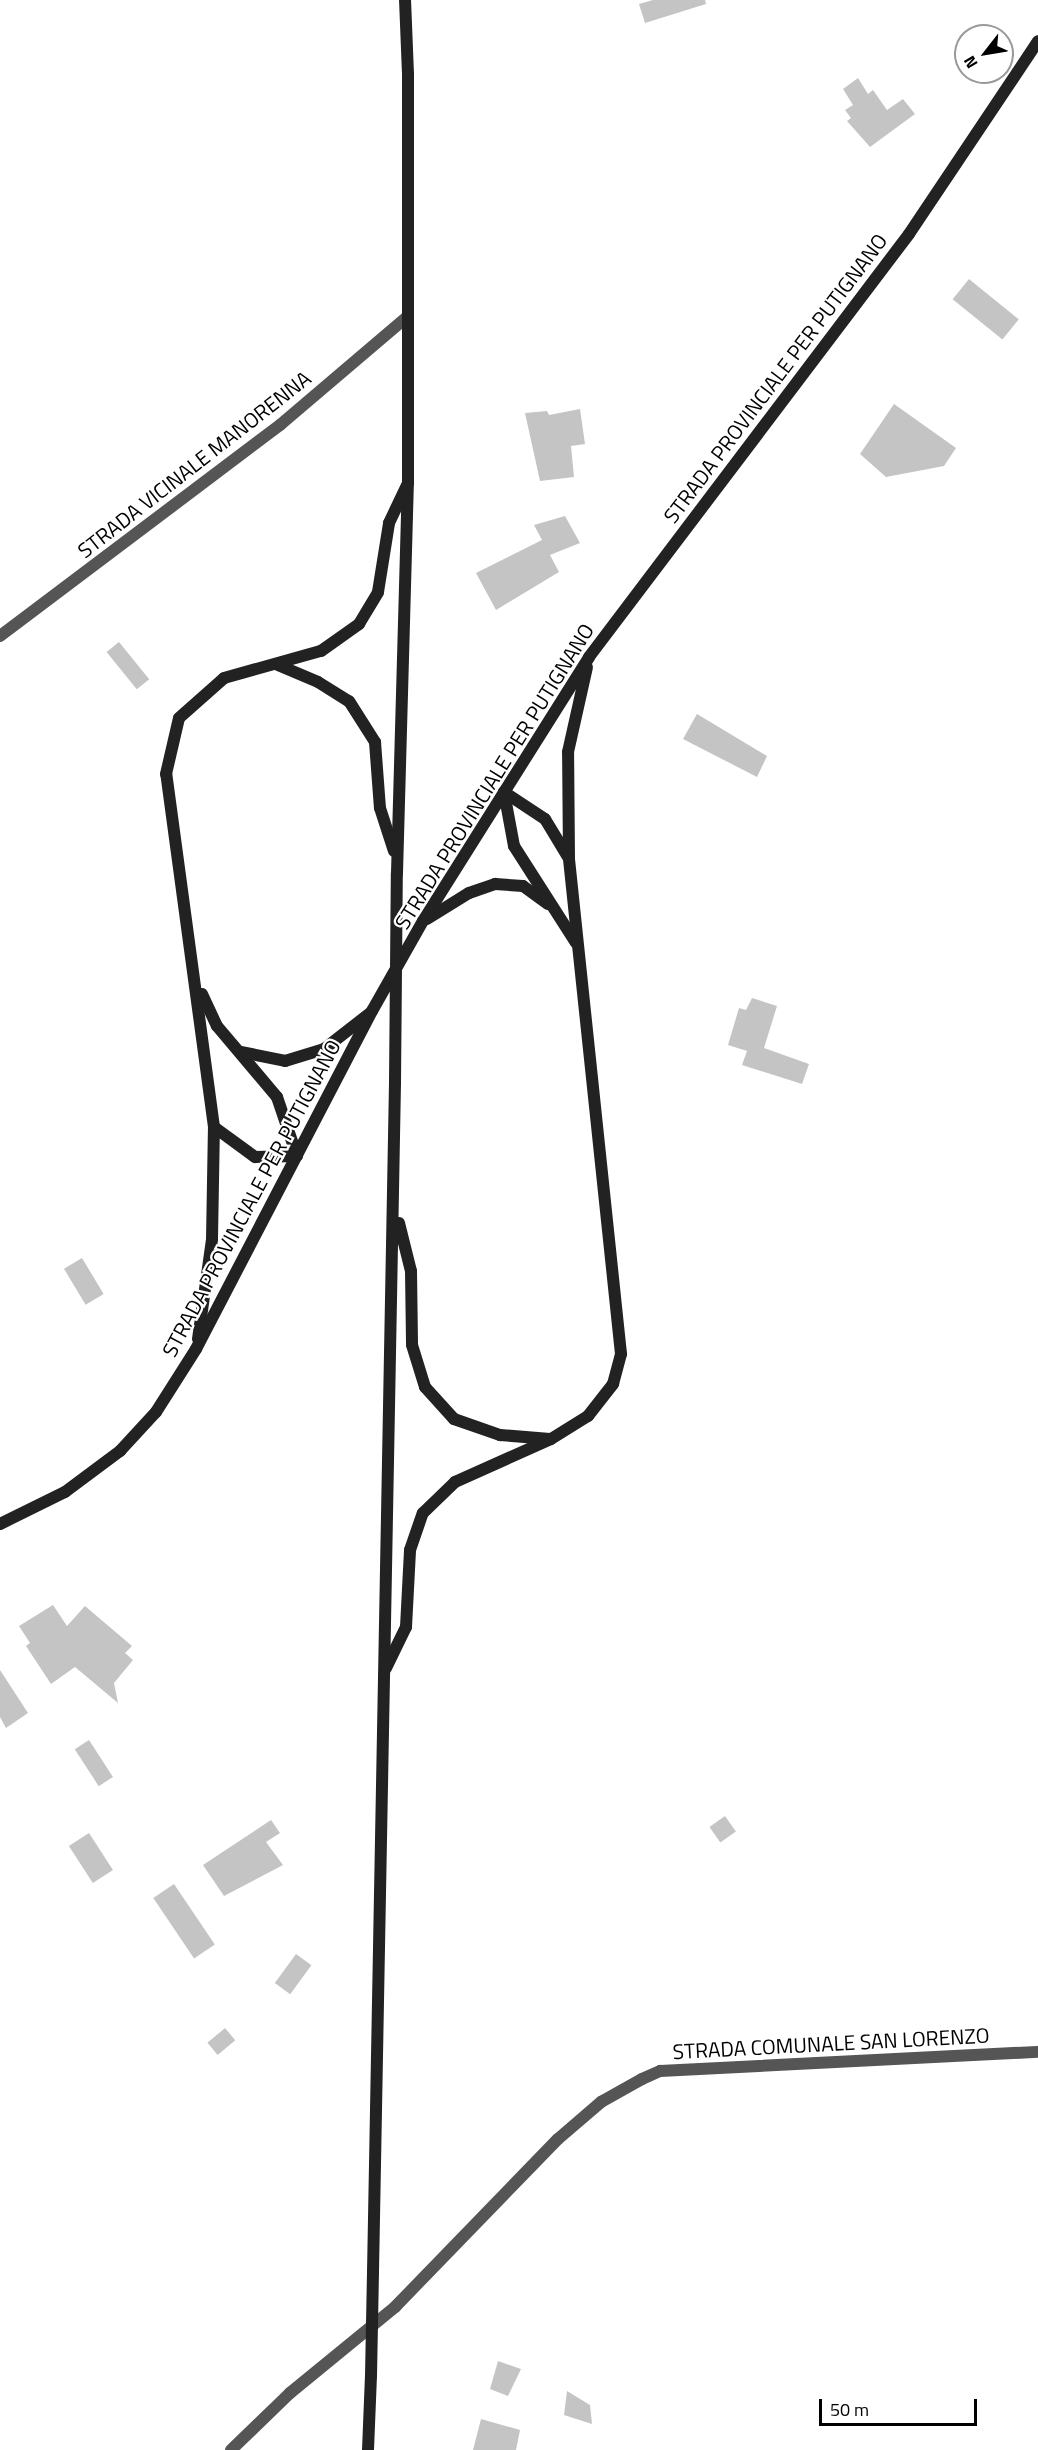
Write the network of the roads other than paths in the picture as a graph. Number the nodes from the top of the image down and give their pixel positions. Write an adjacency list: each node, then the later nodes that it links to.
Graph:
1 (405, 0): 3 (main road)
2 (1038, 41): 6 (main road, STRADA PROVINCIALE PER PUTIGNANO)
3 (407, 318): 4 (main road); 5 (street, STRADA VICINALE MANORENNA)
4 (408, 483): 7 (main road); 10 (main road)
5 (0, 636)
6 (589, 657): 8 (main road, STRADA PROVINCIALE PER PUTIGNANO); 9 (main road)
7 (278, 665): 10 (main road); 14 (main road)
8 (504, 792): 9 (main road); 11 (main road); 12 (main road, STRADA PROVINCIALE PER PUTIGNANO)
9 (569, 858): 13 (main road)
10 (397, 867): 19 (main road, bridge)
11 (553, 907): 12 (main road); 13 (main road)
12 (423, 921): 15 (main road, STRADA PROVINCIALE PER PUTIGNANO)
13 (579, 947): 21 (main road)
14 (196, 982): 16 (main road); 17 (main road)
15 (372, 1011): 16 (main road); 18 (main road, STRADA PROVINCIALE PER PUTIGNANO)
16 (242, 1052): 18 (main road)
17 (214, 1127): 18 (main road); 20 (main road)
18 (297, 1156): 20 (main road, STRADA PROVINCIALE PER PUTIGNANO)
19 (395, 1206): 21 (main road); 23 (main road)
20 (196, 1349): 22 (main road, STRADA PROVINCIALE PER PUTIGNANO)
21 (551, 1439): 23 (main road)
22 (0, 1524)
23 (384, 1672): 26 (main road, bridge)
24 (1038, 2052): 25 (street, STRADA COMUNALE SAN LORENZO)
25 (231, 2450)
26 (369, 2450)

